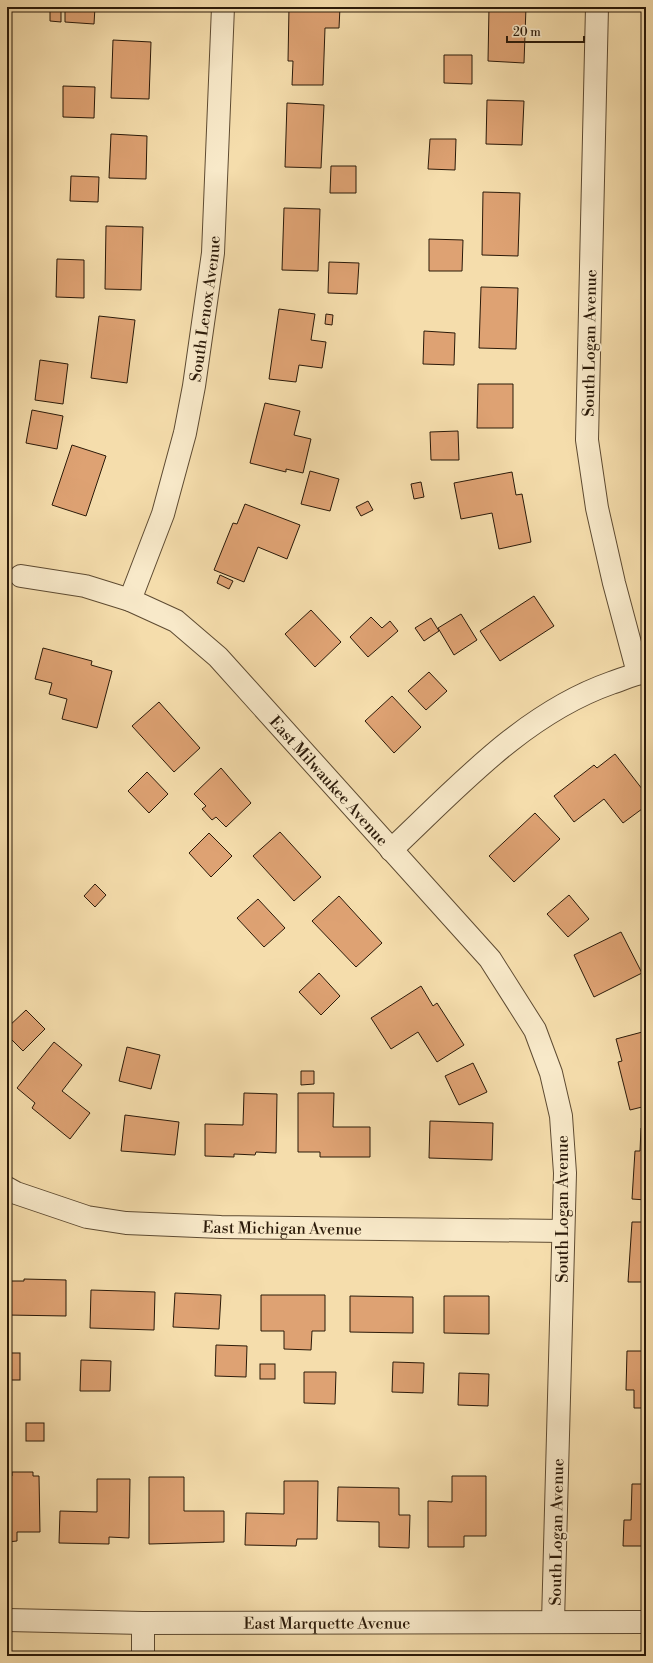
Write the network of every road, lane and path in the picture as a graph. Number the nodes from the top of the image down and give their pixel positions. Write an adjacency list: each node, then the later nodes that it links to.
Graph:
1 (223, 7): 4 (street, South Lenox Avenue)
2 (597, 7): 5 (street, South Logan Avenue)
3 (21, 576): 4 (street, East Milwaukee Avenue)
4 (130, 600): 6 (street, East Milwaukee Avenue)
5 (642, 672): 6 (street, East Milwaukee Avenue)
6 (392, 850): 8 (street, South Logan Avenue)
7 (7, 1188): 8 (street, East Michigan Avenue)
8 (564, 1231): 10 (street, South Logan Avenue)
9 (7, 1620): 12 (street, East Marquette Avenue)
10 (553, 1622): 11 (street, East Marquette Avenue); 12 (street, East Marquette Avenue)
11 (646, 1622)
12 (143, 1623): 13 (street)
13 (143, 1656)

